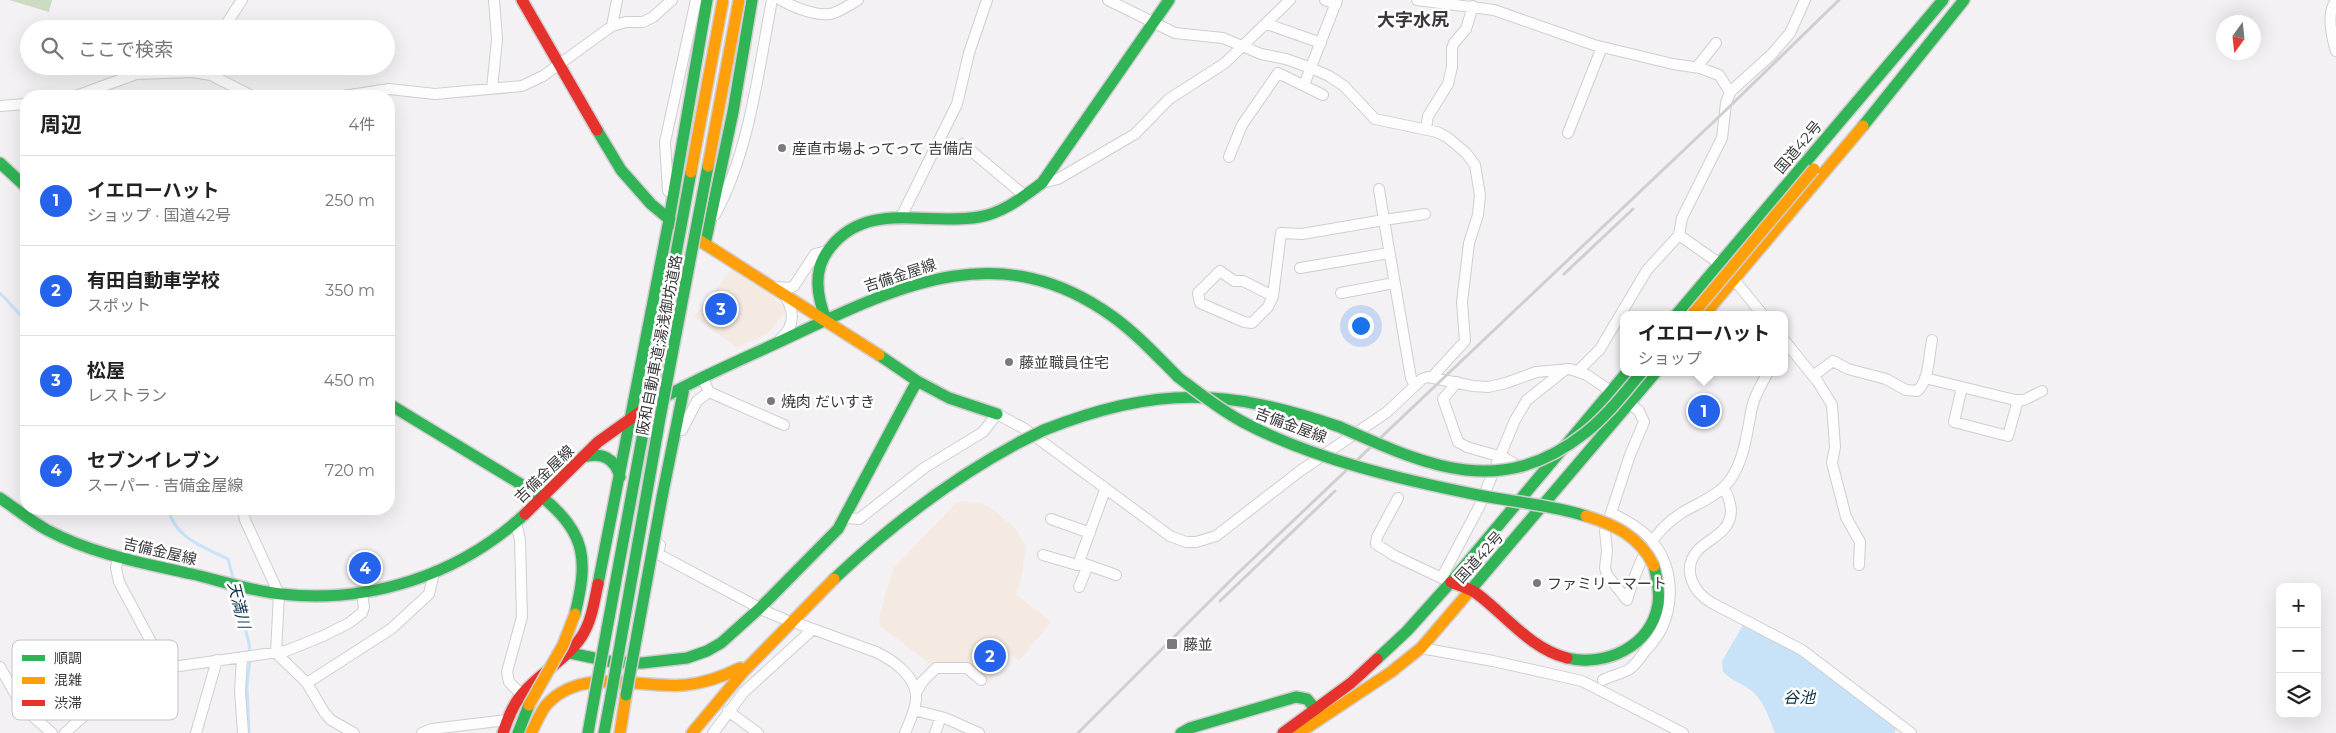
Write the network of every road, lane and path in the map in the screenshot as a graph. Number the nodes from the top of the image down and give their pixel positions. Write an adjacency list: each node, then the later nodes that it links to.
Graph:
1 (242, 0): 27 (street)
2 (494, 0): 42 (street)
3 (522, 0): 36 (main road)
4 (617, 0): 30 (street)
5 (672, 0): 30 (street)
6 (696, 0): 61 (street)
7 (707, 0): 61 (main road)
8 (723, 0): 175 (main road, 阪和自動車道;湯浅御坊道路, bridge)
9 (739, 0): 176 (main road, 阪和自動車道;湯浅御坊道路, bridge)
10 (752, 0): 64 (main road)
11 (772, 0): 64 (street)
12 (780, 0): 13 (street)
13 (858, 0)
14 (986, 0): 60 (street)
15 (1108, 0): 28 (street)
16 (1169, 0): 28 (main road)
17 (1290, 0): 29 (street)
18 (1325, 0): 25 (street)
19 (1417, 0): 26 (street)
20 (1805, 0): 46 (street)
21 (1943, 0): 67 (main road, 国道42号)
22 (1954, 0): 77 (main road, bridge)
23 (1964, 0): 69 (main road)
24 (2336, 1): 35 (street)
25 (1336, 2): 31 (street)
26 (1472, 6): 34 (street); 50 (street)
27 (229, 20)
28 (1153, 22): 33 (street); 56 (main road)
29 (1267, 24): 31 (street); 33 (street)
30 (612, 26): 36 (street)
31 (1321, 43): 37 (street)
32 (1716, 43): 38 (street)
33 (1244, 46): 37 (street); 56 (street)
34 (1602, 47): 38 (street); 51 (street)
35 (2336, 51)
36 (560, 65): 42 (street); 61 (main road)
37 (1311, 68): 41 (street); 50 (street)
38 (1697, 68): 46 (street)
39 (133, 75): 43 (street)
40 (218, 75): 44 (street)
41 (1304, 85): 47 (street); 53 (street)
42 (492, 89): 45 (street)
43 (92, 90)
44 (242, 90)
45 (383, 90)
46 (1730, 92): 63 (street)
47 (1323, 95)
48 (20, 104): 49 (street)
49 (0, 106)
50 (1426, 128): 87 (street)
51 (1568, 133)
52 (963, 144): 58 (street)
53 (1229, 157)
54 (0, 162): 55 (main road)
55 (20, 181)
56 (1042, 182): 58 (main road)
57 (1379, 189): 62 (street)
58 (1025, 196): 60 (main road)
59 (1425, 214): 62 (street)
60 (901, 217): 65 (main road)
61 (669, 220): 64 (main road); 107 (main road)
62 (1384, 220): 66 (street); 74 (street)
63 (1678, 235): 67 (street); 75 (street)
64 (705, 244): 71 (main road)
65 (827, 251): 71 (street); 81 (main road)
66 (1390, 253): 68 (street); 70 (street)
67 (1720, 263): 69 (street); 76 (main road, 国道42号)
68 (1300, 268)
69 (1734, 279): 78 (main road); 79 (street)
70 (1394, 283): 72 (street); 97 (street)
71 (768, 285): 73 (main road)
72 (1341, 293)
73 (784, 294): 81 (main road); 84 (street)
74 (1273, 296): 74 (street)
75 (1623, 311)
76 (1679, 311)
77 (1695, 311)
78 (1707, 311)
79 (1760, 311)
80 (1620, 315): 86 (street)
81 (826, 320): 84 (main road, 吉備金屋線); 95 (main road); 148 (main road, 吉備金屋線, bridge)
82 (1932, 340): 93 (street)
83 (1788, 345): 92 (street)
84 (766, 349): 94 (main road, 吉備金屋線)
85 (1566, 369): 86 (street); 96 (street); 109 (street)
86 (1578, 371): 100 (street)
87 (1433, 376): 96 (street); 97 (street)
88 (1624, 376): 100 (main road, 国道42号)
89 (1638, 376): 147 (main road, bridge)
90 (1653, 376): 104 (main road, 国道42号)
91 (1766, 376): 113 (street)
92 (1813, 376): 93 (street); 130 (street)
93 (1925, 378): 98 (street)
94 (703, 379): 99 (main road, 吉備金屋線); 101 (street)
95 (917, 381): 106 (main road); 122 (main road)
96 (1458, 382): 109 (street)
97 (1415, 386): 114 (street)
98 (1962, 387): 103 (street); 103 (street)
99 (684, 388): 107 (main road, 吉備金屋線); 177 (main road, bridge)
100 (1611, 391): 104 (street); 112 (main road, 国道42号)
101 (709, 392): 108 (street); 138 (street)
102 (2042, 392): 103 (street)
103 (2018, 400)
104 (1630, 404): 119 (street); 135 (main road, 国道42号)
105 (395, 408): 115 (main road)
106 (997, 414): 114 (street); 122 (street)
107 (631, 417): 110 (main road, 吉備金屋線); 111 (main road)
108 (784, 425)
109 (1499, 456): 112 (street); 133 (street)
110 (583, 457): 111 (main road); 115 (main road, 吉備金屋線)
111 (620, 478): 145 (main road)
112 (1538, 478): 133 (main road, 国道42号)
113 (1723, 488): 126 (street); 188 (street)
114 (1105, 490): 125 (street)
115 (542, 497): 124 (main road, 吉備金屋線); 173 (main road, bridge)
116 (0, 498): 118 (main road, 吉備金屋線)
117 (1398, 498): 133 (street)
118 (20, 512)
119 (1611, 513): 126 (street); 126 (street)
120 (23, 515): 128 (main road, 吉備金屋線)
121 (244, 515): 136 (street)
122 (846, 518): 138 (main road)
123 (1051, 519): 125 (street)
124 (516, 522): 131 (main road, 吉備金屋線); 158 (street)
125 (1090, 533): 129 (street)
126 (1651, 540): 153 (street)
127 (1043, 555): 129 (street)
128 (118, 557): 136 (main road, 吉備金屋線); 142 (street)
129 (1083, 565): 132 (street); 134 (street)
130 (1859, 565)
131 (434, 573): 137 (main road, 吉備金屋線); 154 (street)
132 (1116, 575)
133 (1447, 580): 135 (main road, 吉備金屋線); 161 (main road, 国道42号)
134 (1079, 587)
135 (1470, 590): 143 (main road, 国道42号); 148 (main road, 吉備金屋線)
136 (279, 594): 137 (main road, 吉備金屋線); 144 (street)
137 (362, 594): 144 (street)
138 (760, 608): 139 (street); 145 (main road)
139 (784, 619)
140 (799, 624): 141 (street)
141 (814, 629): 157 (street); 160 (street)
142 (150, 640)
143 (1421, 648): 156 (street); 161 (main road, 国道42号)
144 (276, 653): 146 (street); 154 (street)
145 (570, 653): 158 (main road)
146 (244, 657): 149 (street); 169 (street)
147 (756, 657): 174 (main road); 178 (main road)
148 (1608, 659): 153 (street)
149 (217, 660): 150 (street); 168 (street)
150 (178, 666)
151 (0, 667): 155 (street)
152 (981, 680): 157 (street)
153 (1603, 680): 156 (street)
154 (307, 682): 170 (street)
155 (12, 688)
156 (1600, 690): 187 (street)
157 (916, 693): 159 (street)
158 (521, 694): 165 (main road)
159 (914, 710): 162 (street); 181 (street)
160 (728, 711): 179 (street); 180 (street)
161 (1320, 713): 184 (main road); 185 (main road, 国道42号); 186 (main road, 国道42号)
162 (941, 717): 182 (street); 183 (street)
163 (37, 720): 166 (street)
164 (79, 720): 167 (street)
165 (507, 720): 171 (street); 172 (main road)
166 (52, 733)
167 (64, 733)
168 (196, 733)
169 (243, 733)
170 (354, 733)
171 (422, 733)
172 (503, 733)
173 (518, 733)
174 (530, 733)
175 (588, 733)
176 (604, 733)
177 (620, 733)
178 (692, 733)
179 (713, 733)
180 (758, 733)
181 (905, 733)
182 (935, 733)
183 (980, 733)
184 (1181, 733)
185 (1283, 733)
186 (1299, 733)
187 (1683, 733)
188 (1911, 733)

